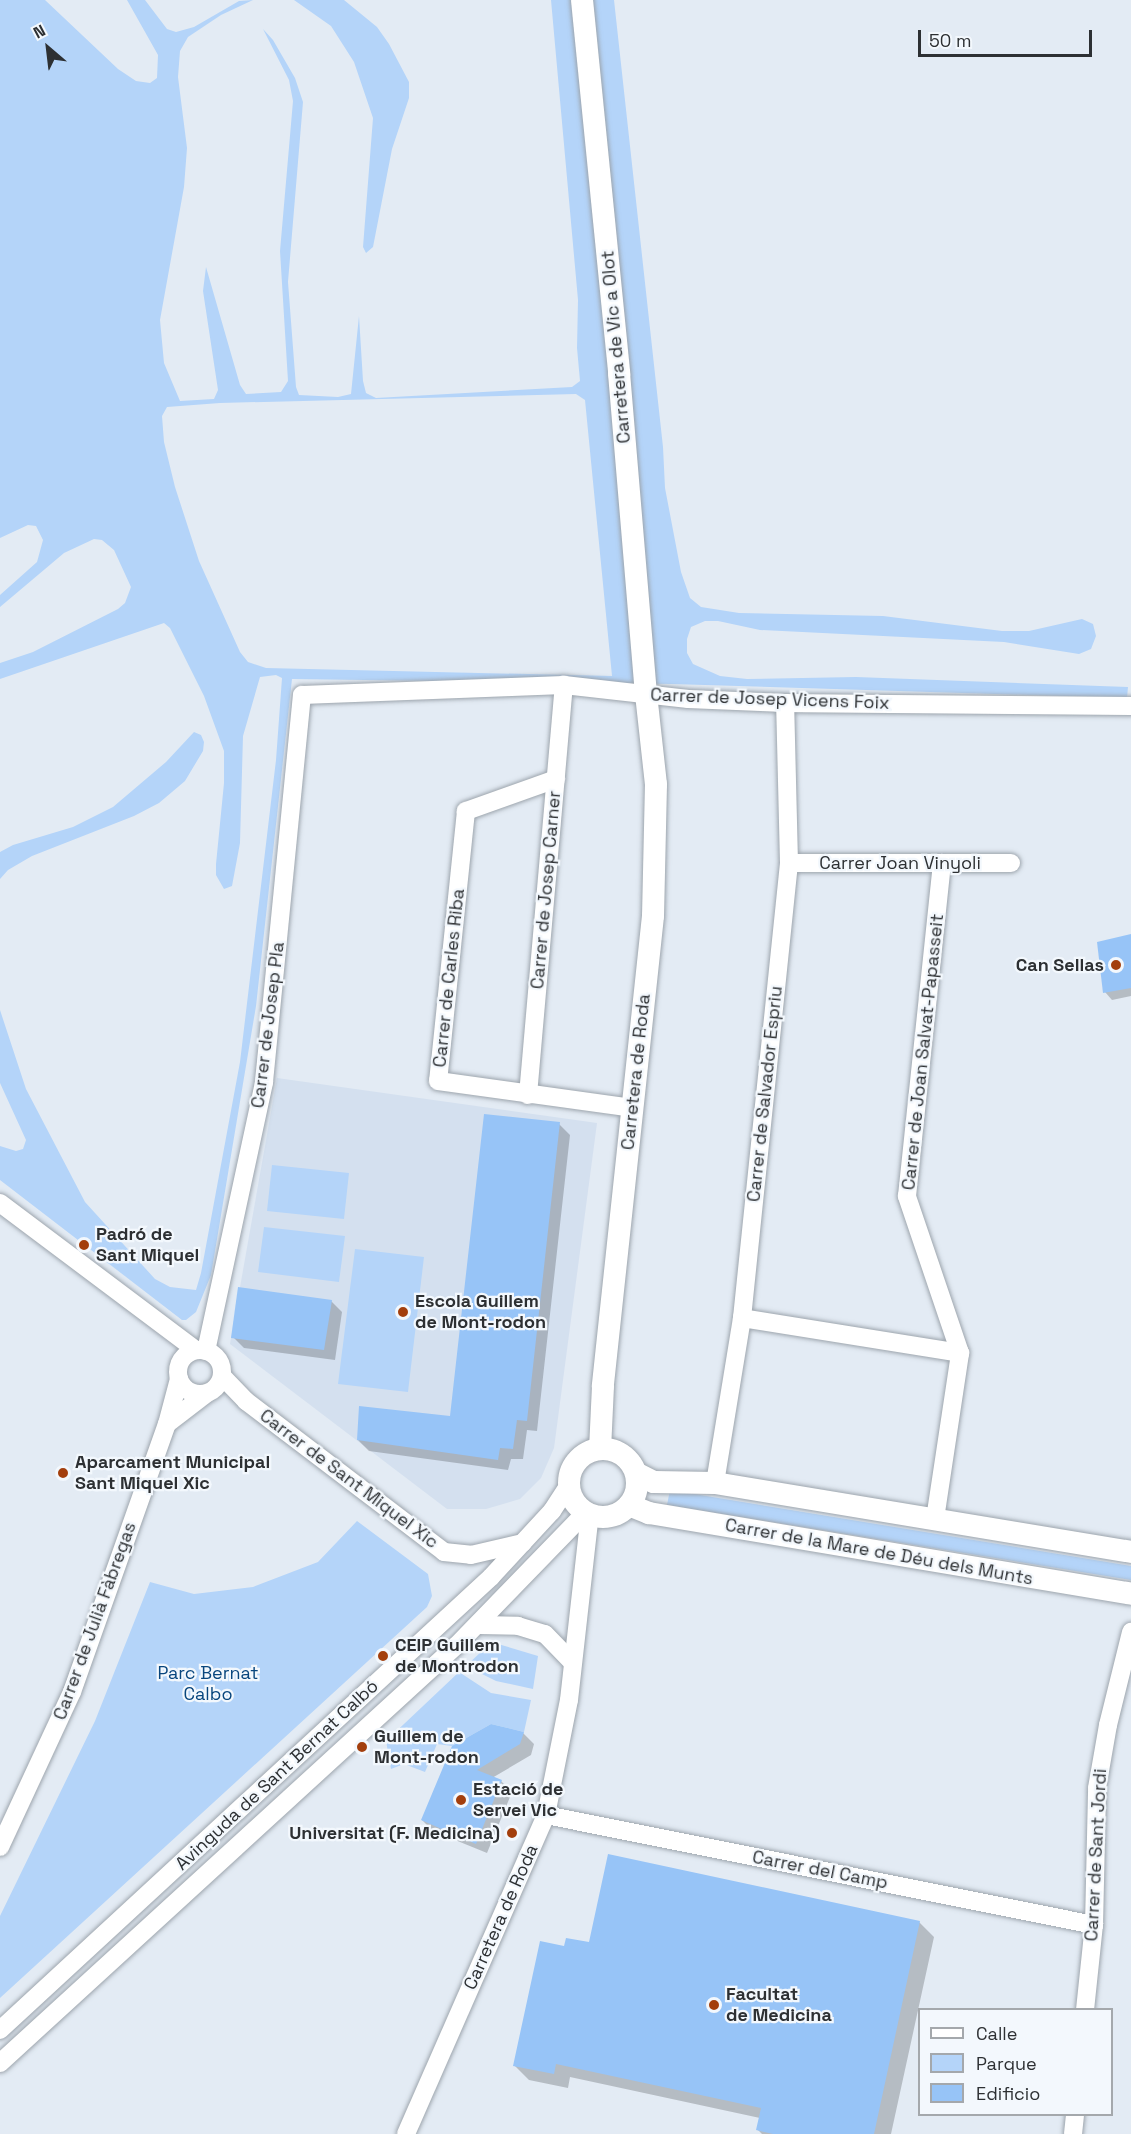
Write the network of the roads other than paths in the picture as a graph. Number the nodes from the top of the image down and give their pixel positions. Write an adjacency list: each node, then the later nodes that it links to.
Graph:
1 (582, 0): 3 (street, Carretera de Vic a Olot)
2 (564, 685): 3 (street, Carrer de Josep Vicens Foix); 4 (street, Carrer de Josep Vicens Foix); 7 (street, Carrer de Josep Carner)
3 (646, 694): 5 (street, Carrer de Josep Vicens Foix); 12 (street, Carretera de Roda)
4 (302, 695): 16 (street, Carrer de Josep Pla)
5 (785, 703): 6 (street, Carrer de Josep Vicens Foix); 8 (street, Carrer de Salvador Espriu)
6 (1131, 706)
7 (556, 779): 11 (street, Carrer de Josep Carner); 11 (street, Carrer de Carles Riba)
8 (789, 863): 9 (street, Carrer Joan Vinyoli); 14 (street, Carrer de Salvador Espriu)
9 (942, 863): 10 (street, Carrer Joan Vinyoli); 17 (street, Carrer de Joan Salvat-Papasseit)
10 (1011, 863)
11 (528, 1095): 12 (street, Carrer de Carles Riba)
12 (632, 1108): 22 (street, Carretera de Roda)
13 (0, 1203): 15 (street)
14 (742, 1318): 17 (street); 24 (street, Carrer de Salvador Espriu)
15 (157, 1323): 16 (street); 18 (street)
16 (201, 1351): 18 (street); 19 (street)
17 (960, 1353): 28 (street, Carrer de Joan Salvat-Papasseit)
18 (178, 1373): 20 (street); 21 (street, Carrer de Julià Fàbregas)
19 (222, 1376): 20 (street); 29 (street, Carrer de Sant Miquel Xic)
20 (206, 1394): 21 (street)
21 (167, 1424): 36 (street, Carrer de Julià Fàbregas)
22 (600, 1449): 23 (street); 25 (street)
23 (636, 1473): 24 (street); 26 (street)
24 (716, 1483): 28 (street)
25 (569, 1485): 27 (street); 29 (street, Avinguda de Sant Bernat Calbó)
26 (629, 1505): 27 (street); 31 (street, Carrer de la Mare de Déu dels Munts)
27 (588, 1513): 32 (street, Avinguda de Sant Bernat Calbó); 34 (street, Carretera de Roda)
28 (935, 1519): 30 (street)
29 (523, 1543): 39 (street, Avinguda de Sant Bernat Calbó)
30 (1131, 1552)
31 (1131, 1594)
32 (479, 1625): 34 (street); 40 (street, Avinguda de Sant Bernat Calbó)
33 (1131, 1632): 37 (street, Carrer de Sant Jordi)
34 (572, 1662): 35 (street, Carretera de Roda)
35 (546, 1815): 37 (street, Carrer del Camp); 42 (street, Carretera de Roda)
36 (0, 1845)
37 (1094, 1925): 38 (street, Carrer de Sant Jordi)
38 (1085, 2008)
39 (0, 2030)
40 (0, 2063)
41 (1075, 2116): 43 (street)
42 (406, 2134)
43 (1072, 2134)

